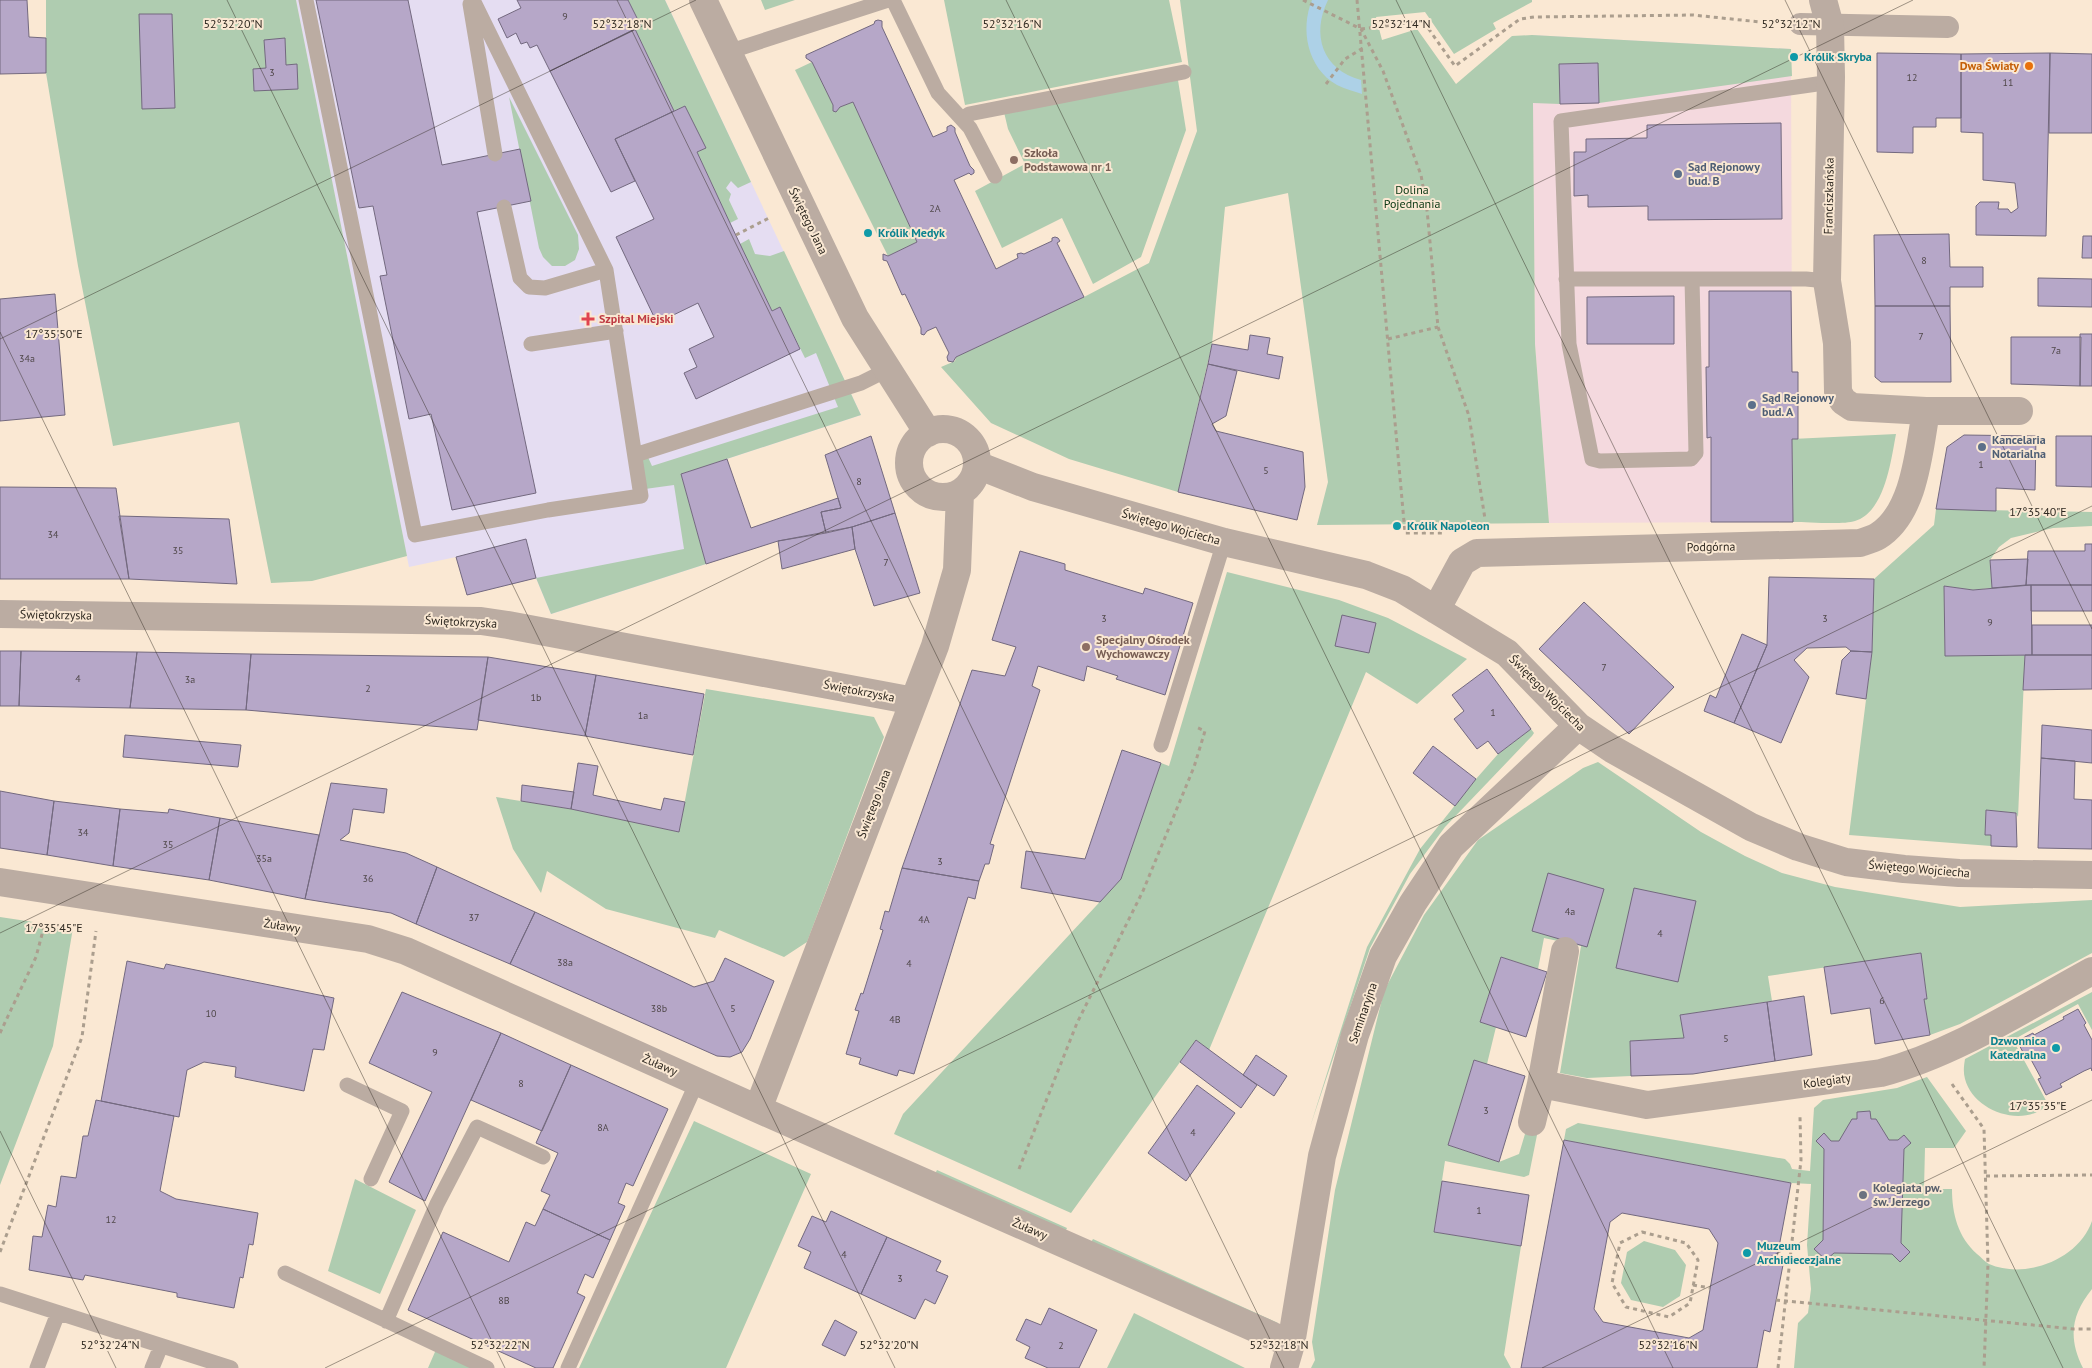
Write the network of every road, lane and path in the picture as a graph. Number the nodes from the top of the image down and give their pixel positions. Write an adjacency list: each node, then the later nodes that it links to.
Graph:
1 (306, 0): 38 (lane)
2 (470, 0): 21 (lane)
3 (473, 0): 26 (lane)
4 (703, 0): 16 (street, Świętego Jana)
5 (888, 0): 16 (lane)
6 (893, 0): 20 (lane)
7 (1303, 0): 14 (path)
8 (1357, 0): 14 (path)
9 (1823, 0): 12 (street, Franciszkańska)
10 (1775, 23): 14 (path)
11 (1800, 24): 12 (street)
12 (1830, 26): 13 (street); 18 (street, Franciszkańska)
13 (1948, 27)
14 (1361, 29): 15 (path); 30 (path)
15 (1362, 48): 19 (path); 32 (path)
16 (728, 52): 34 (street, Świętego Jana)
17 (1184, 72): 20 (lane)
18 (1831, 82): 27 (lane); 29 (street, Franciszkańska)
19 (1326, 84)
20 (962, 119): 22 (lane)
21 (495, 154)
22 (995, 176)
23 (504, 206): 26 (lane)
24 (773, 215): 25 (path)
25 (736, 235)
26 (606, 270): 31 (lane)
27 (1566, 279): 28 (lane); 28 (lane)
28 (1692, 279): 29 (lane)
29 (1827, 281): 35 (street, Franciszkańska)
30 (1438, 327): 32 (path); 41 (path)
31 (616, 331): 33 (lane); 38 (lane)
32 (1388, 339): 42 (path)
33 (531, 344)
34 (886, 370): 37 (street, Świętego Jana); 38 (lane)
35 (1926, 411): 36 (street); 44 (street, Podgórna)
36 (2019, 411)
37 (928, 433): 39 (street); 40 (street)
38 (635, 455)
39 (977, 465): 40 (street); 43 (street, Świętego Wojciecha)
40 (960, 493): 46 (street, Świętego Jana)
41 (1486, 523)
42 (1405, 533)
43 (1224, 542): 44 (street, Świętego Wojciecha); 47 (lane)
44 (1436, 610): 48 (street, Świętego Wojciecha)
45 (0, 614): 46 (street, Świętokrzyska)
46 (914, 701): 61 (street, Świętego Jana)
47 (1169, 718): 49 (lane); 65 (path)
48 (1578, 726): 50 (street, Świętego Wojciecha); 81 (street, Seminaryjna)
49 (1161, 745)
50 (2092, 875)
51 (0, 882): 58 (street, Żuławy)
52 (45, 917): 56 (path)
53 (96, 928): 69 (path)
54 (1565, 951): 59 (street)
55 (2092, 971): 59 (street, Kolegiaty)
56 (0, 1033)
57 (1948, 1077): 67 (path)
58 (697, 1082): 61 (street, Żuławy); 86 (lane)
59 (1541, 1084): 63 (street)
60 (346, 1085): 68 (lane)
61 (758, 1109): 81 (street, Żuławy)
62 (1800, 1111): 75 (path)
63 (1532, 1122)
64 (543, 1157): 78 (lane)
65 (1019, 1169)
66 (2092, 1175): 67 (path)
67 (1986, 1176): 77 (path)
68 (371, 1179)
69 (0, 1252)
70 (285, 1273): 78 (lane)
71 (1693, 1285): 71 (path); 72 (path)
72 (1710, 1288)
73 (0, 1294): 76 (lane)
74 (1776, 1300): 75 (path)
75 (1786, 1301): 77 (path); 87 (path)
76 (58, 1313): 80 (lane); 82 (lane)
77 (1986, 1320): 79 (path); 88 (path)
78 (386, 1321): 85 (lane)
79 (2092, 1328)
80 (161, 1346): 83 (lane); 84 (lane)
81 (1287, 1356)
82 (37, 1368)
83 (152, 1368)
84 (232, 1368)
85 (487, 1368)
86 (568, 1368)
87 (1778, 1368)
88 (1984, 1368)

